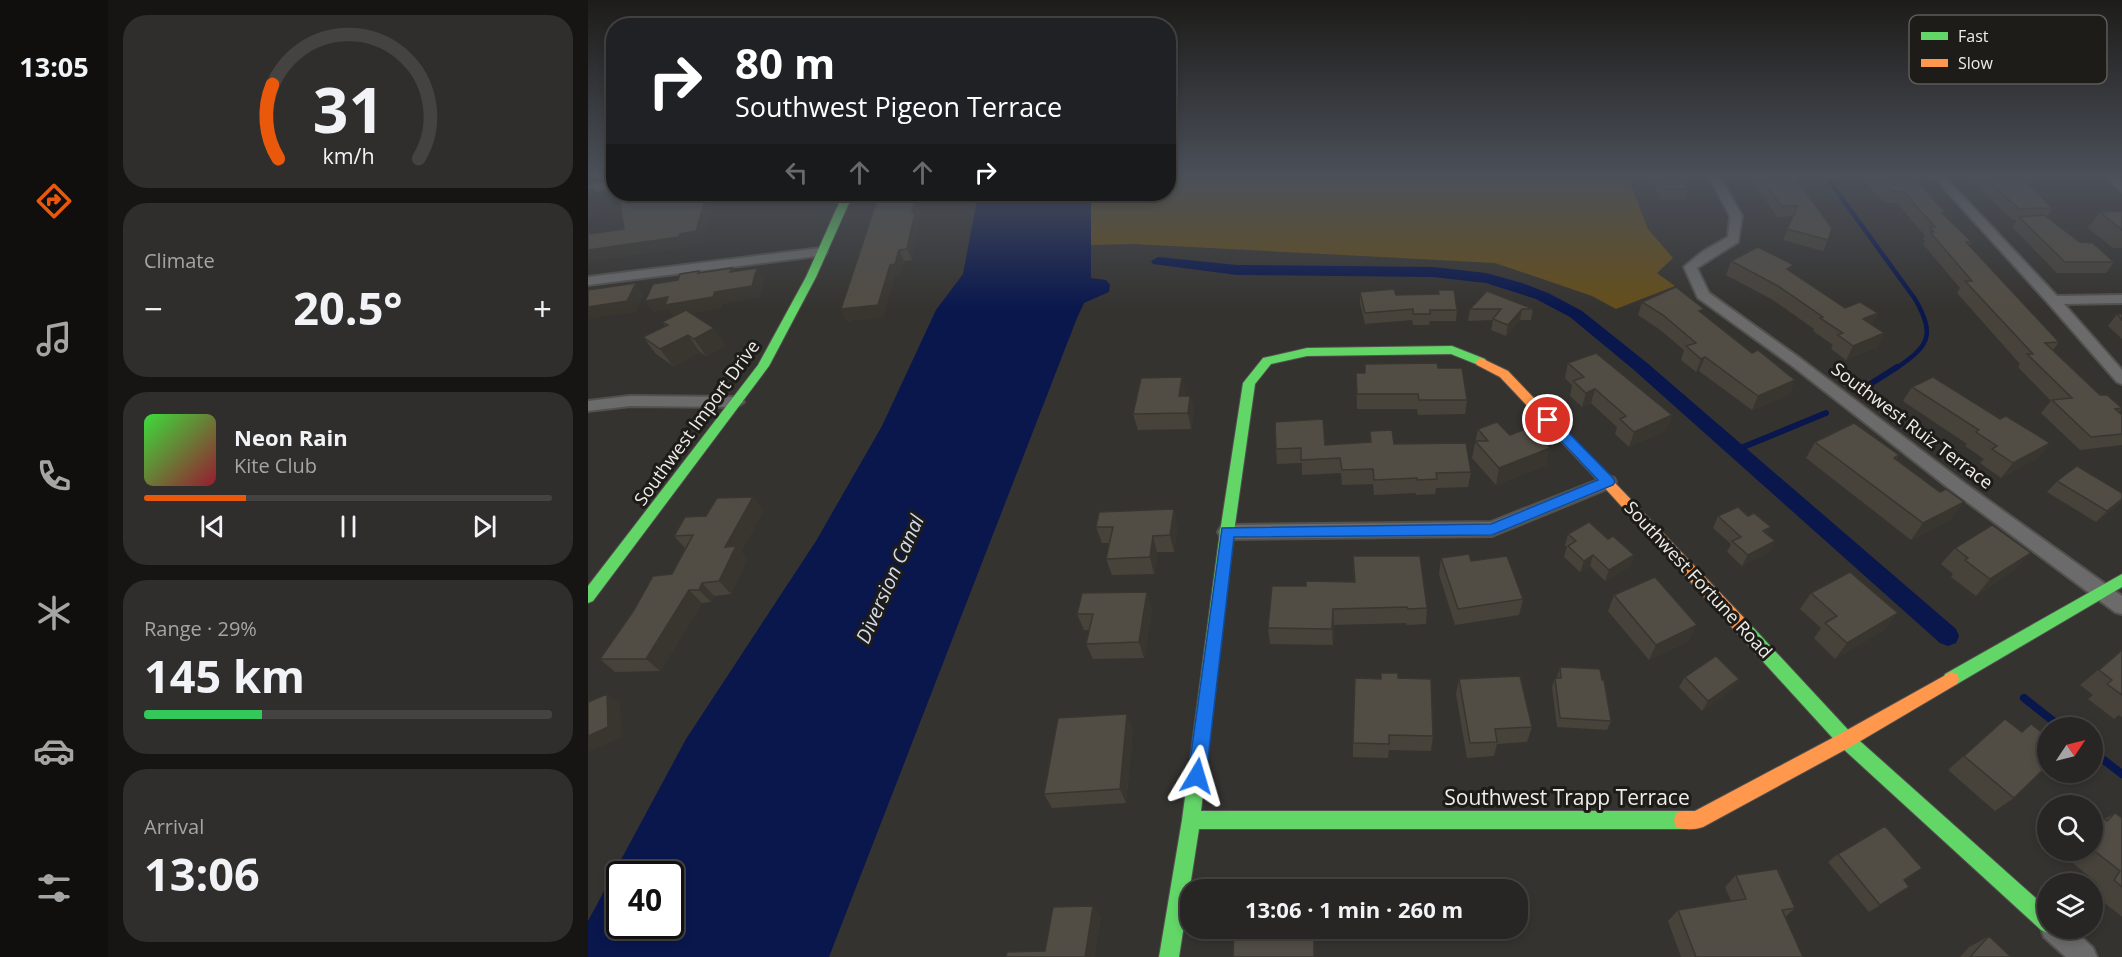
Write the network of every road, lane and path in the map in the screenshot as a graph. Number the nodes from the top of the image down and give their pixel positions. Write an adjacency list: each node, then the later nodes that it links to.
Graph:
1 (836, 220): 4 (street, Southwest Import Drive)
2 (1736, 220): 14 (street, Southwest Ruiz Terrace)
3 (1978, 220): 7 (street)
4 (821, 252): 5 (street); 9 (street, Southwest Import Drive)
5 (588, 281)
6 (2122, 299): 7 (street)
7 (2053, 300): 8 (street)
8 (2122, 379)
9 (736, 402): 10 (street); 15 (street, Southwest Import Drive)
10 (588, 406)
11 (1608, 482): 12 (street); 12 (street, Southwest Fortune Road); 17 (street, Southwest Fortune Road)
12 (1227, 532): 18 (street)
13 (2122, 580): 14 (street, Southwest Trapp Terrace)
14 (2099, 591): 16 (street, Southwest Ruiz Terrace); 17 (street, Southwest Trapp Terrace)
15 (588, 597)
16 (2122, 606)
17 (1846, 740): 18 (street, Southwest Trapp Terrace); 19 (street, Southwest Fortune Road)
18 (1191, 820): 21 (street)
19 (2037, 914)
20 (2065, 939): 22 (street)
21 (1169, 957)
22 (2084, 957)

